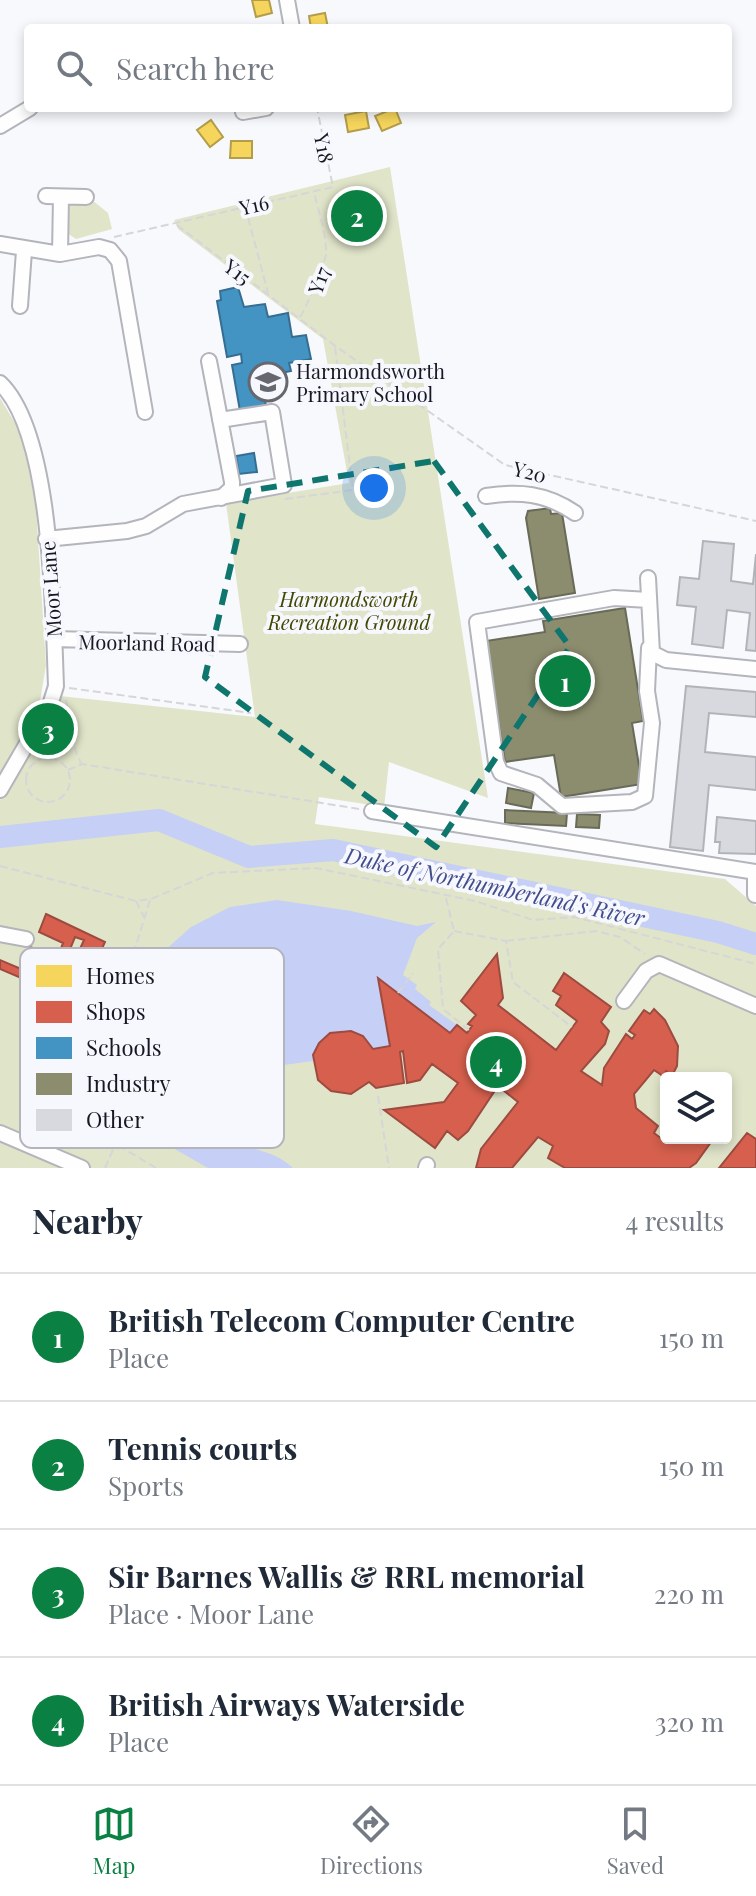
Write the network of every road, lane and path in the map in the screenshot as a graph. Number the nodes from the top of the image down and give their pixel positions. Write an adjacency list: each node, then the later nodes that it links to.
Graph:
1 (287, 0): 2 (street)
2 (291, 24)
3 (24, 112): 5 (street)
4 (318, 112): 6 (path, Y18)
5 (0, 126)
6 (333, 187): 7 (path, Y16)
7 (314, 191): 9 (path, Y16); 17 (path, Y17)
8 (86, 197): 14 (street)
9 (245, 206): 10 (path, Y16); 15 (path)
10 (177, 225): 12 (path, Y16); 15 (path, Y15)
11 (0, 244): 13 (street)
12 (99, 247): 14 (street); 21 (street)
13 (24, 251): 14 (street); 16 (street)
14 (60, 254)
15 (268, 294): 17 (path, Y15)
16 (20, 306)
17 (299, 318): 18 (path, Y20)
18 (334, 345): 25 (path); 27 (path, Y20)
19 (209, 361): 22 (street)
20 (0, 383): 28 (street, Moor Lane)
21 (145, 412)
22 (220, 420): 24 (street); 24 (street)
23 (486, 496): 26 (street)
24 (221, 499): 28 (street)
25 (283, 500)
26 (575, 513)
27 (756, 521)
28 (46, 539): 31 (street, Moor Lane)
29 (648, 578): 30 (street)
30 (649, 600): 33 (street); 33 (street)
31 (54, 639): 32 (street, Moorland Road); 35 (street, Moor Lane)
32 (240, 644)
33 (649, 648): 34 (street)
34 (756, 669)
35 (59, 690): 36 (path); 37 (path); 39 (street)
36 (251, 713)
37 (82, 764): 38 (path); 40 (path)
38 (68, 770): 38 (path)
39 (0, 790)
40 (372, 811): 42 (street)
41 (0, 866): 46 (path)
42 (755, 872): 43 (street)
43 (755, 895)
44 (446, 897): 45 (path); 48 (path); 54 (path)
45 (151, 899): 46 (path); 47 (path)
46 (136, 901): 47 (path)
47 (144, 918): 52 (path)
48 (454, 931): 51 (path); 60 (path)
49 (0, 934): 50 (street)
50 (26, 939)
51 (506, 941): 53 (path); 59 (path)
52 (135, 948)
53 (659, 964): 57 (street); 58 (street)
54 (756, 964)
55 (413, 973): 56 (path)
56 (398, 993)
57 (624, 1001)
58 (756, 1006)
59 (572, 1027)
60 (469, 1030)
61 (378, 1096): 70 (path)
62 (1, 1139): 63 (street)
63 (20, 1146)
64 (26, 1148): 67 (street)
65 (114, 1148): 68 (path)
66 (123, 1148): 69 (path)
67 (82, 1168)
68 (105, 1168)
69 (156, 1168)
70 (389, 1168)

